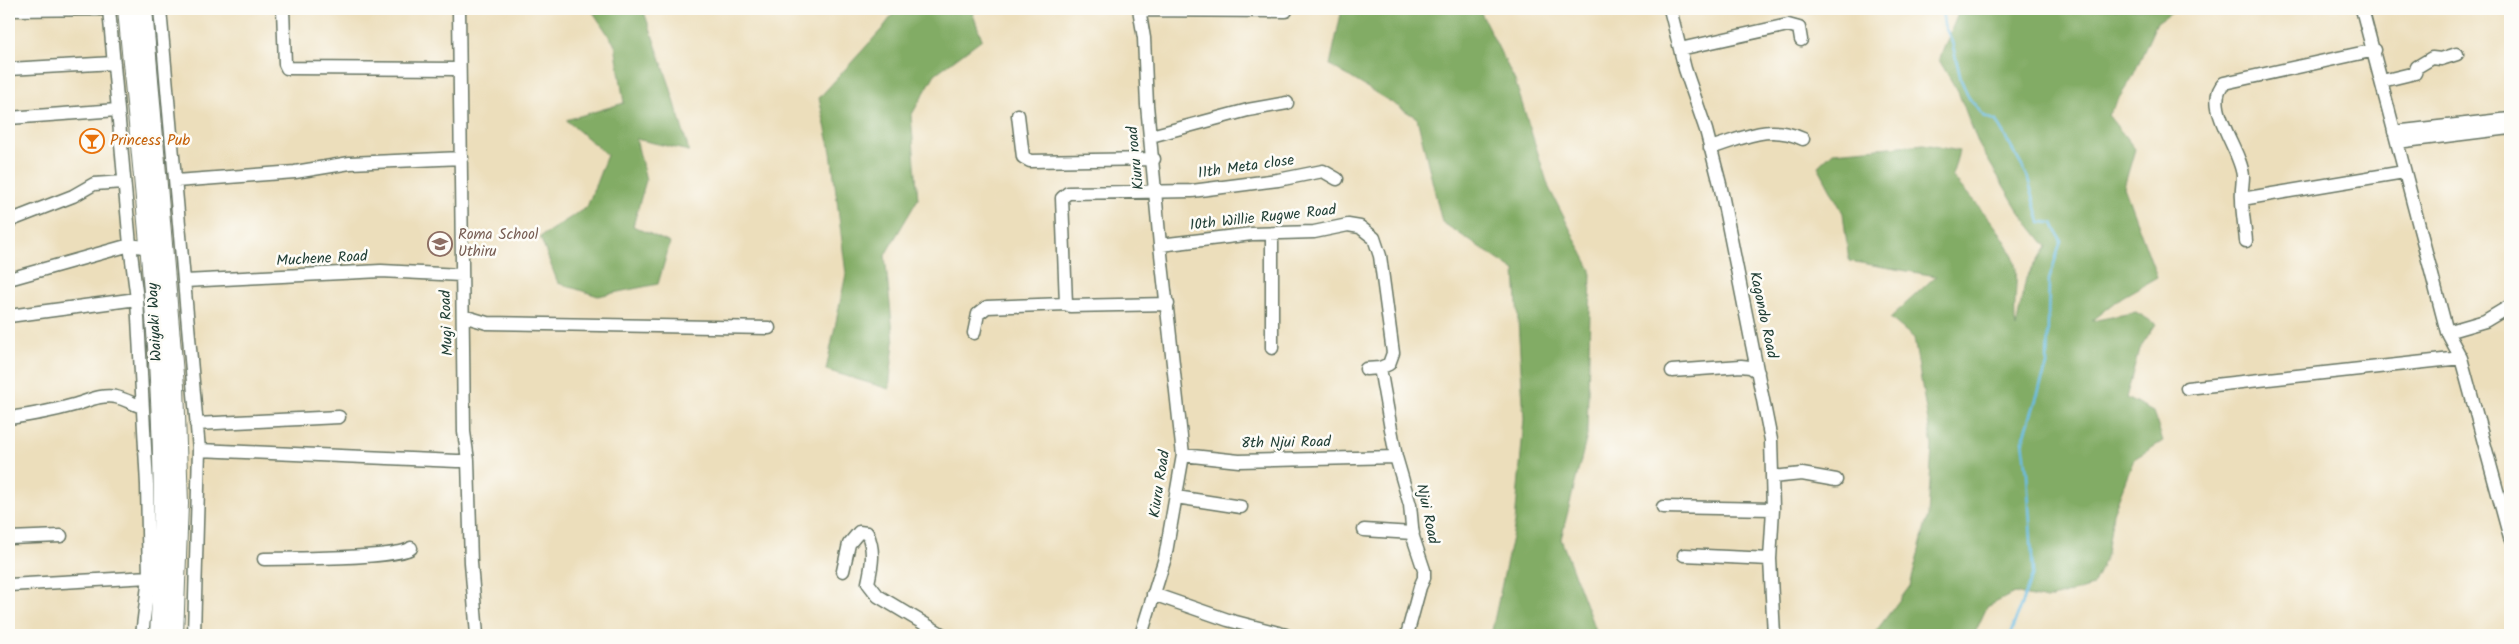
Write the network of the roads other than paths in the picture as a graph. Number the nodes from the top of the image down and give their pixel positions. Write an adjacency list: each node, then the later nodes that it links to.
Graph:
1 (109, 9): 10 (street); 16 (street)
2 (127, 9): 43 (highway, Waiyaki Way)
3 (143, 9): 92 (highway, Waiyaki Way)
4 (160, 9): 33 (street)
5 (283, 9): 18 (street)
6 (459, 9): 18 (street, Mugi Road)
7 (1139, 9): 11 (street); 26 (street, Kiuru road)
8 (1670, 9): 13 (street, Kagondo Road)
9 (2365, 9): 14 (street)
10 (9, 10)
11 (1286, 11)
12 (1801, 40): 13 (street)
13 (1680, 49): 29 (street, Kagondo Road)
14 (2375, 50): 19 (street); 37 (street)
15 (2457, 54): 19 (street)
16 (114, 64): 17 (street); 21 (street)
17 (9, 69)
18 (458, 69): 30 (street, Mugi Road)
19 (2382, 81): 27 (street)
20 (1286, 103): 26 (street)
21 (117, 110): 23 (street); 35 (street)
22 (1018, 115): 31 (street)
23 (9, 118)
24 (2510, 119): 27 (street)
25 (2510, 128): 27 (street)
26 (1151, 136): 31 (street, Kiuru road)
27 (2395, 137): 32 (street)
28 (1803, 138): 29 (street)
29 (1710, 148): 61 (street, Kagondo Road)
30 (462, 158): 33 (street); 44 (street, Mugi Road)
31 (1154, 159): 36 (street, Kiuru road)
32 (2404, 172): 37 (street); 54 (street)
33 (176, 180): 46 (street)
34 (1337, 180): 36 (street, 11th Meta close)
35 (124, 182): 38 (street); 41 (street)
36 (1156, 193): 42 (street, Kiuru road); 48 (street, 11th Meta close)
37 (2242, 199): 40 (street)
38 (9, 221)
39 (1272, 234): 42 (street, 10th Willie Rugwe Road); 56 (street); 58 (street, 10th Willie Rugwe Road)
40 (2246, 241)
41 (130, 244): 43 (street); 45 (street); 47 (street)
42 (1160, 245): 49 (street, Kiuru road)
43 (150, 248): 68 (highway, Waiyaki Way)
44 (462, 275): 46 (street, Muchene Road); 52 (street, Mugi Road)
45 (9, 279)
46 (185, 282): 66 (street)
47 (137, 299): 51 (street); 63 (street)
48 (1066, 304): 49 (street); 55 (street)
49 (1168, 304): 70 (street, Kiuru Road)
50 (2510, 306): 54 (street)
51 (9, 316)
52 (464, 316): 53 (street); 72 (street, Mugi Road)
53 (768, 328)
54 (2447, 332): 57 (street)
55 (974, 333)
56 (1272, 348)
57 (2461, 358): 62 (street); 83 (street)
58 (1380, 368): 59 (street); 71 (street, Njui Road)
59 (1366, 369)
60 (1672, 371): 61 (street)
61 (1758, 372): 73 (street, Kagondo Road)
62 (2186, 388)
63 (142, 407): 65 (street); 67 (street)
64 (339, 417): 66 (street)
65 (9, 418)
66 (196, 424): 69 (street)
67 (144, 441): 68 (street); 89 (street)
68 (162, 442): 95 (highway, Waiyaki Way)
69 (199, 450): 72 (street); 93 (street)
70 (1183, 455): 71 (street, 8th Njui Road); 75 (street, Kiuru Road)
71 (1392, 457): 80 (street, Njui Road)
72 (468, 460): 96 (street, Mugi Road)
73 (1772, 477): 74 (street); 78 (street, Kagondo Road)
74 (1836, 480)
75 (1176, 497): 76 (street); 91 (street, Kiuru Road)
76 (1241, 507)
77 (1662, 507): 78 (street)
78 (1773, 509): 87 (street, Kagondo Road)
79 (1364, 530): 80 (street)
80 (1413, 533): 100 (street, Njui Road)
81 (61, 536): 82 (street)
82 (9, 538)
83 (2510, 538)
84 (411, 548): 86 (street)
85 (1684, 554): 87 (street)
86 (264, 559)
87 (1770, 559): 101 (street, Kagondo Road)
88 (843, 570): 97 (street)
89 (149, 577): 90 (street); 94 (street)
90 (9, 585)
91 (1153, 594): 98 (street, Kiuru Road); 99 (street)
92 (174, 628): 93 (street)
93 (194, 630)
94 (142, 635)
95 (159, 635)
96 (477, 635)
97 (943, 635)
98 (1140, 635)
99 (1286, 635)
100 (1407, 635)
101 (1774, 635)

